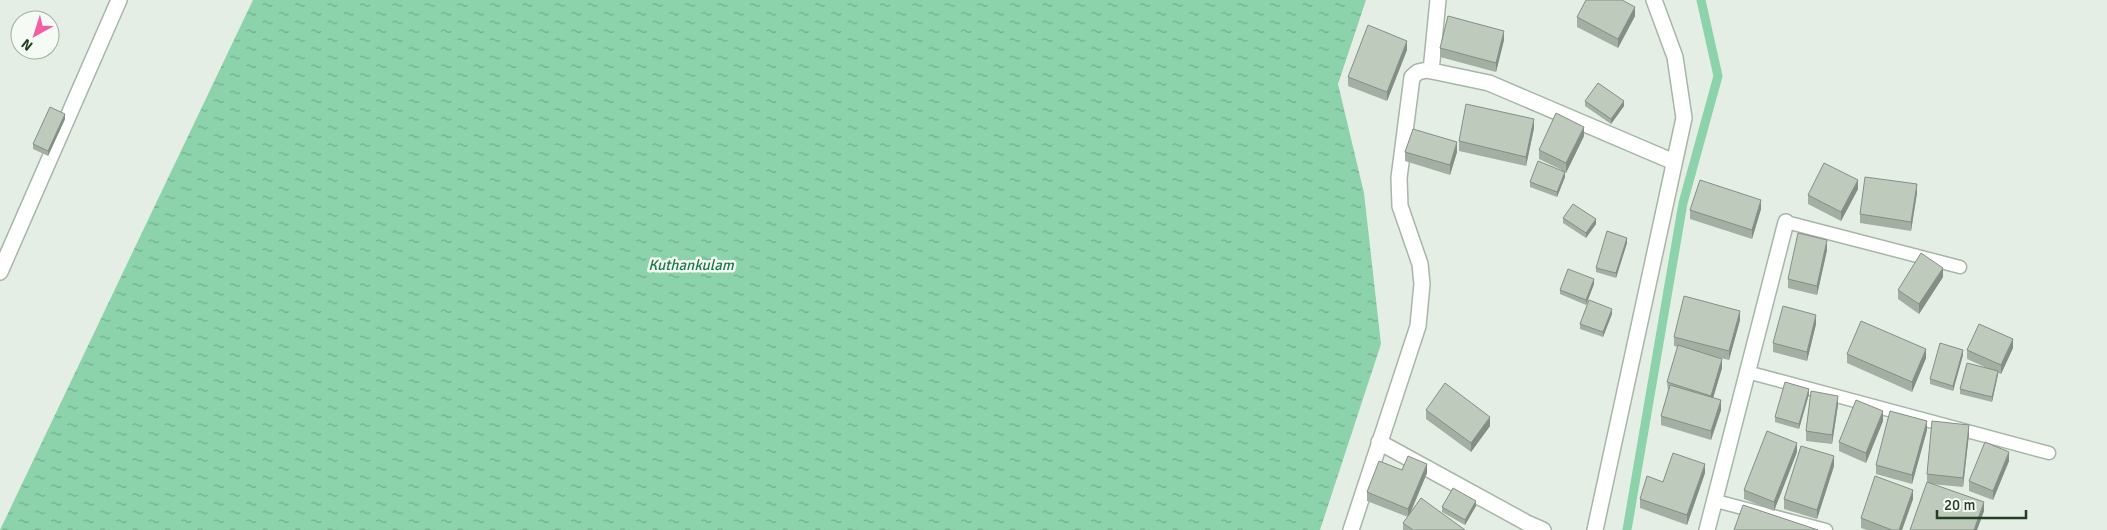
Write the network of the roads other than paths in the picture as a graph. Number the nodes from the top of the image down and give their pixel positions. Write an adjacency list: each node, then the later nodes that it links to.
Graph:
1 (119, 0): 8 (street)
2 (1438, 0): 4 (street)
3 (1654, 0): 5 (street)
4 (1431, 71): 5 (street); 10 (street)
5 (1674, 162): 16 (street)
6 (1786, 222): 7 (lane); 9 (street)
7 (1960, 267)
8 (0, 272)
9 (1747, 372): 11 (lane); 12 (street)
10 (1379, 442): 13 (street); 14 (street)
11 (2049, 453)
12 (1716, 501): 17 (street); 18 (lane)
13 (1526, 527): 15 (street)
14 (1351, 530)
15 (1543, 530)
16 (1595, 530)
17 (1708, 530)
18 (1826, 530)

